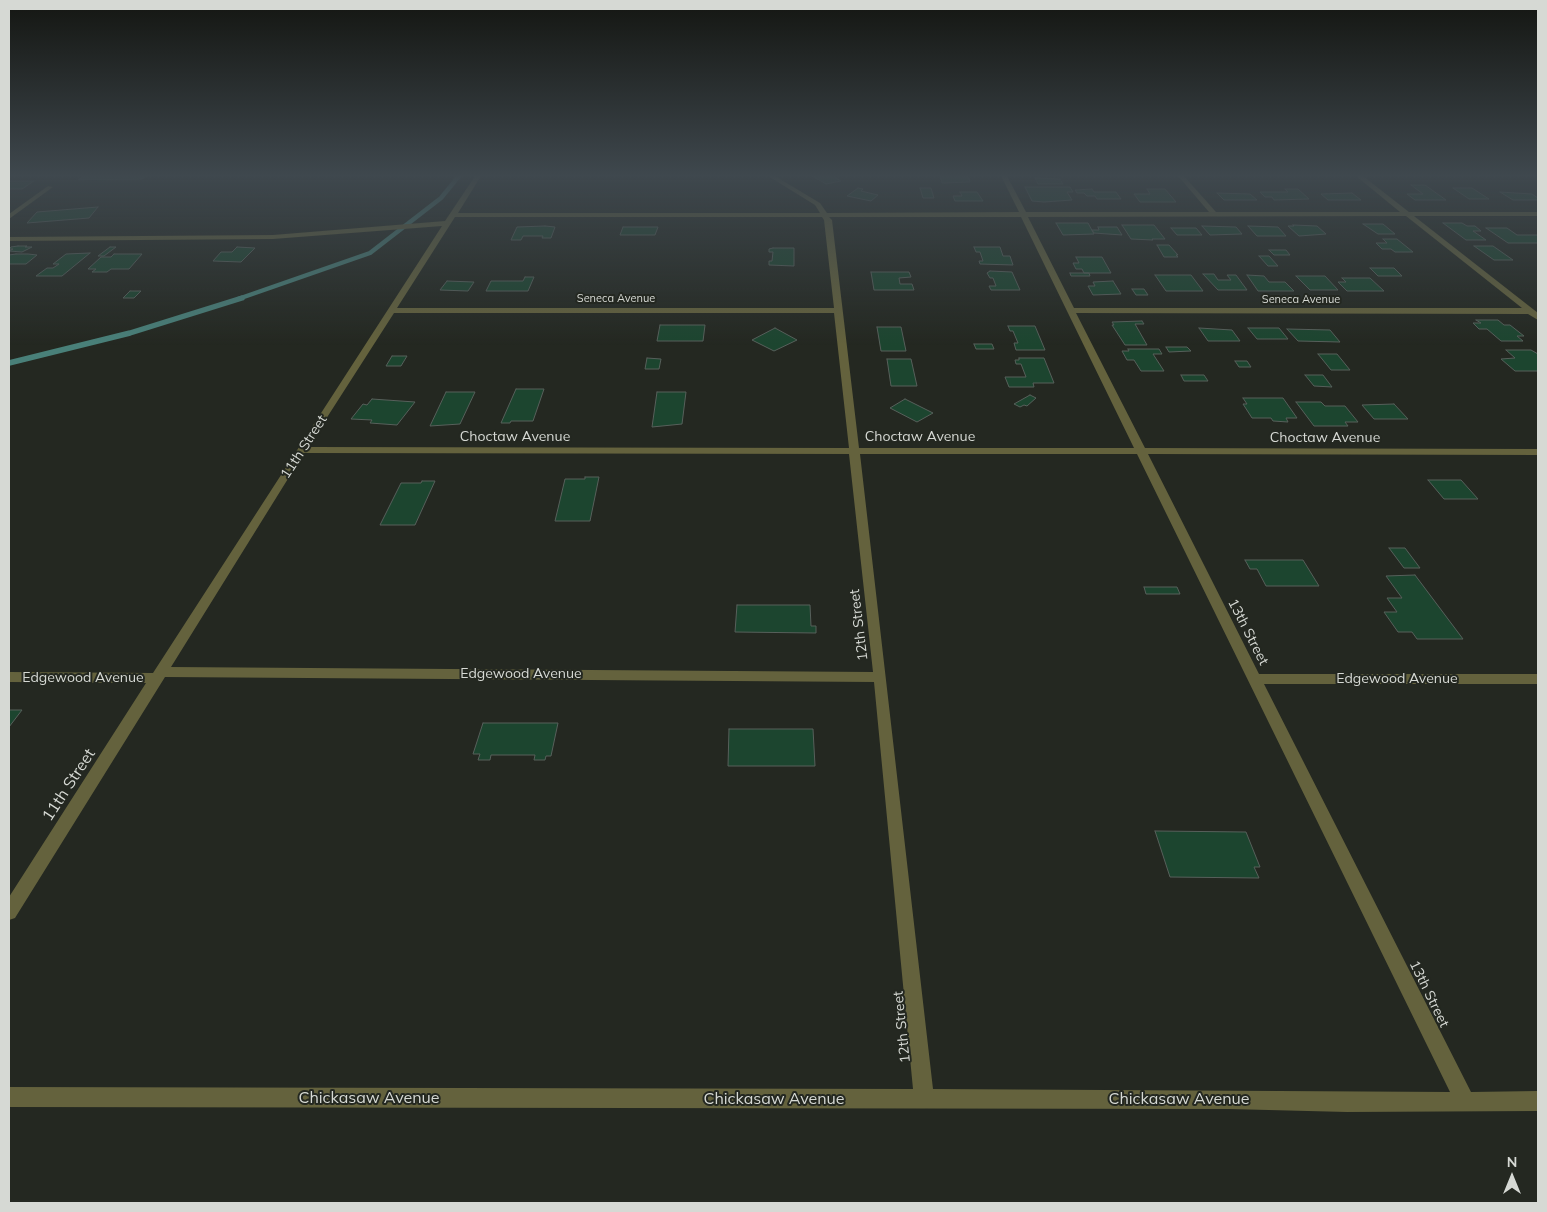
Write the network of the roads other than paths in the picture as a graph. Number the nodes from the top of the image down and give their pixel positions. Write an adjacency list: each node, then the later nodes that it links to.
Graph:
1 (330, 233): 6 (street)
2 (441, 233): 7 (street, 11th Street)
3 (830, 233): 9 (street, 12th Street)
4 (1032, 233): 8 (street, 13th Street)
5 (1430, 233): 10 (street)
6 (9, 239)
7 (392, 310): 9 (street, Seneca Avenue); 12 (street, 11th Street)
8 (1071, 310): 10 (street, Seneca Avenue); 14 (street, 13th Street)
9 (839, 311): 13 (street, 12th Street)
10 (1530, 311): 11 (street)
11 (1538, 317)
12 (301, 450): 13 (street, Choctaw Avenue); 16 (street, 11th Street)
13 (854, 451): 14 (street, Choctaw Avenue); 17 (street, 12th Street)
14 (1141, 451): 15 (street, Choctaw Avenue); 19 (street, 13th Street)
15 (1538, 452)
16 (160, 675): 17 (street, Edgewood Avenue); 18 (street, Edgewood Avenue); 21 (street, 11th Street)
17 (880, 677): 23 (street, 12th Street)
18 (9, 678)
19 (1255, 679): 20 (street, Edgewood Avenue); 24 (street, 13th Street)
20 (1538, 679)
21 (9, 912)
22 (9, 1097): 23 (street, Chickasaw Avenue)
23 (924, 1099): 24 (street, Chickasaw Avenue)
24 (1465, 1101): 25 (street, Chickasaw Avenue)
25 (1538, 1101)

